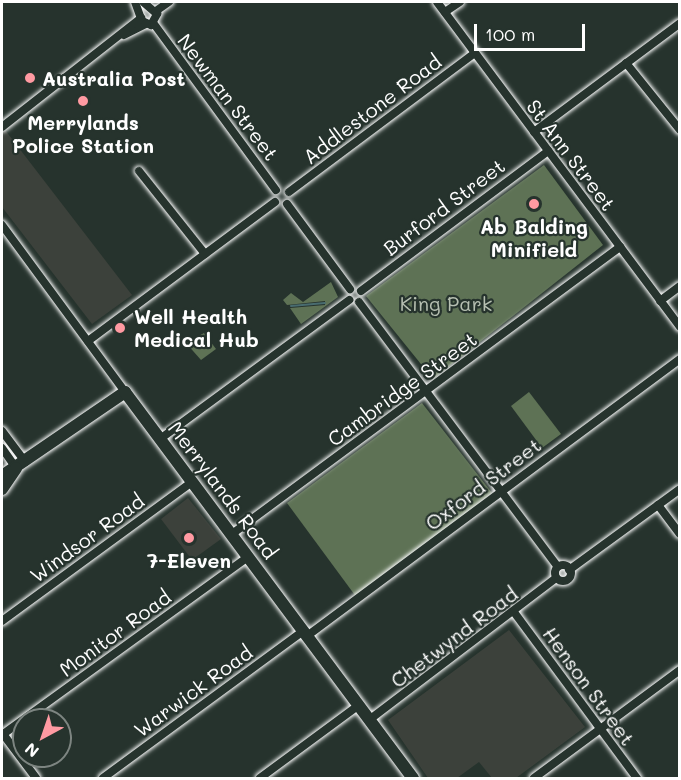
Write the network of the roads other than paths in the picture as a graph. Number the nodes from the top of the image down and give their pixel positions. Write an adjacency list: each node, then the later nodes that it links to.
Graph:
1 (135, 2): 8 (street, Newman Street)
2 (143, 2): 6 (street)
3 (169, 2): 6 (street)
4 (437, 2): 7 (street, St Ann Street)
5 (460, 2): 7 (street)
6 (154, 10): 8 (street); 8 (street)
7 (445, 12): 10 (street, St Ann Street)
8 (145, 20): 12 (street); 17 (street, Newman Street)
9 (680, 22): 11 (street)
10 (475, 53): 14 (street, St Ann Street); 18 (street, Addlestone Road)
11 (626, 63): 13 (street); 14 (street)
12 (2, 127)
13 (680, 130)
14 (534, 132): 15 (street, St Ann Street)
15 (548, 151): 22 (street, St Ann Street); 26 (street, Burford Street)
16 (139, 171): 23 (street)
17 (276, 190): 18 (street); 19 (street)
18 (289, 192): 20 (street)
19 (275, 202): 20 (street); 23 (street)
20 (287, 204): 25 (street)
21 (2, 225): 31 (street, Merrylands Road)
22 (620, 247): 28 (street, St Ann Street); 33 (street, Cambridge Street)
23 (205, 254): 31 (street)
24 (680, 286): 28 (street)
25 (350, 289): 26 (street); 27 (street)
26 (361, 291): 29 (street)
27 (349, 300): 29 (street); 36 (street)
28 (660, 301): 30 (street, St Ann Street)
29 (359, 302): 33 (street)
30 (680, 327)
31 (88, 341): 34 (street, Merrylands Road)
32 (680, 359): 43 (street, Oxford Street)
33 (426, 390): 43 (street); 45 (street, Cambridge Street)
34 (125, 392): 36 (main road, Merrylands Road); 38 (main road)
35 (2, 431): 38 (street)
36 (160, 439): 40 (main road, Merrylands Road)
37 (2, 448): 38 (street)
38 (21, 465): 39 (main road); 41 (main road)
39 (2, 476)
40 (192, 482): 45 (main road, Merrylands Road); 52 (street, Windsor Road)
41 (2, 489)
42 (680, 489): 44 (street)
43 (502, 491): 48 (street); 53 (street, Oxford Street)
44 (658, 505): 46 (street); 49 (street)
45 (232, 534): 47 (main road, Merrylands Road)
46 (680, 534)
47 (248, 557): 53 (main road, Merrylands Road); 58 (street, Monitor Road)
48 (558, 567): 49 (street); 50 (street)
49 (570, 570): 50 (street, Chetwynd Road)
50 (556, 578): 51 (street, Chetwynd Road)
51 (514, 612): 56 (street, Chetwynd Road); 57 (street, Henson Street)
52 (2, 621)
53 (305, 634): 55 (main road, Merrylands Road); 60 (street, Warwick Road)
54 (680, 670): 57 (street)
55 (359, 705): 56 (main road, Merrylands Road); 61 (street)
56 (369, 720): 62 (main road, Merrylands Road)
57 (600, 730): 63 (street); 64 (street, Henson Street)
58 (2, 735): 59 (street)
59 (36, 778)
60 (102, 778)
61 (260, 778)
62 (413, 778)
63 (534, 778)
64 (637, 778)

